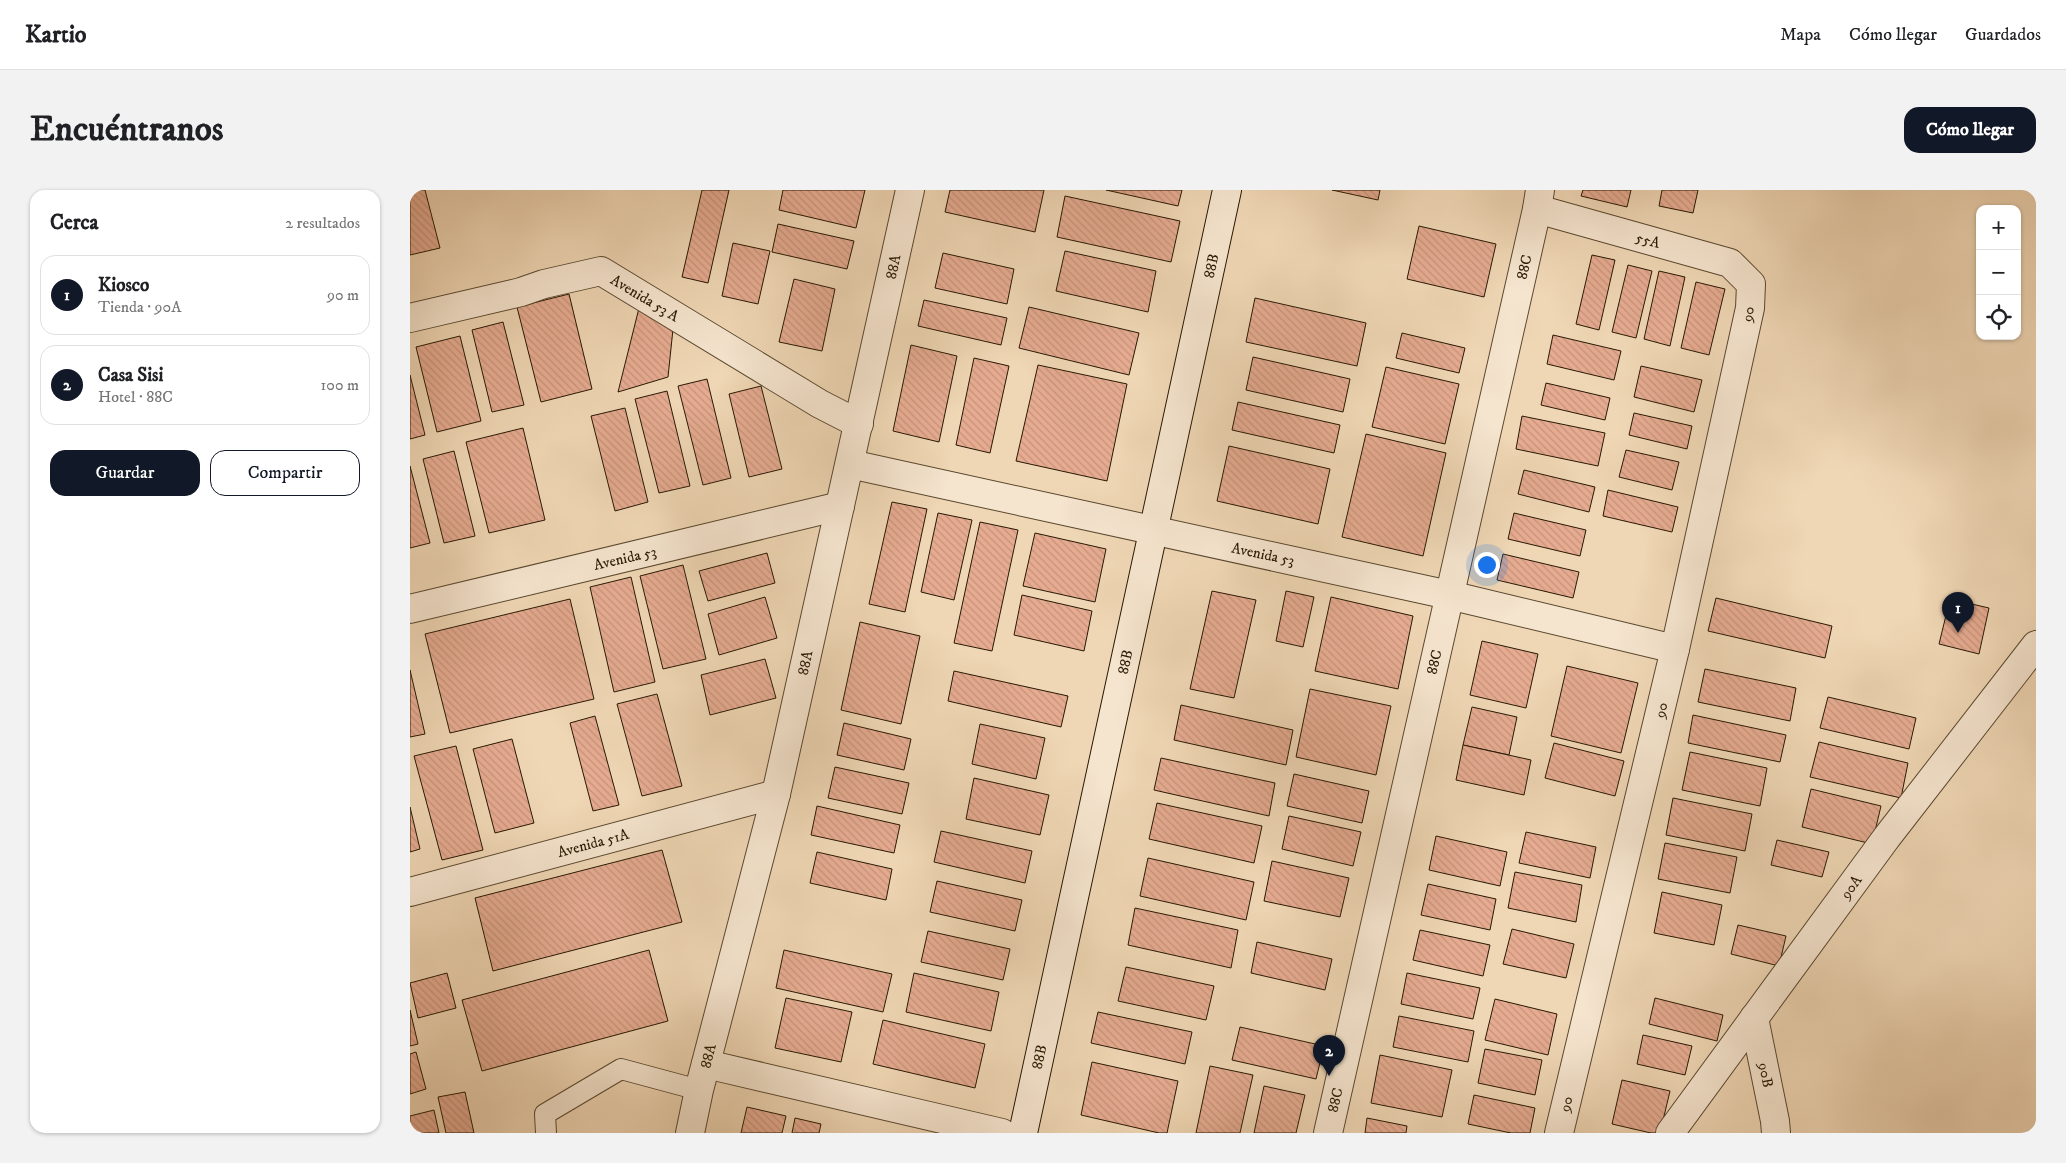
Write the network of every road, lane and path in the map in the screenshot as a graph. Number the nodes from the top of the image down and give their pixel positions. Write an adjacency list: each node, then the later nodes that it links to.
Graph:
1 (910, 190): 6 (street, 88A)
2 (1227, 190): 9 (street, 88B)
3 (1539, 200): 4 (street, 55A); 10 (street, 88C)
4 (1751, 284): 13 (street, 90)
5 (410, 318): 6 (street, Avenida 53 A)
6 (859, 424): 7 (street, 88A)
7 (850, 464): 8 (street, 88A); 9 (street, Avenida 53)
8 (840, 506): 11 (street, Avenida 53); 14 (street, 88A)
9 (1154, 530): 10 (street, Avenida 53); 22 (street, 88B)
10 (1449, 595): 13 (street, Avenida 53); 23 (street, 88C)
11 (410, 609)
12 (2036, 644): 16 (street, 90A)
13 (1675, 649): 24 (street, 90)
14 (776, 794): 15 (street, Avenida 51A); 17 (street, 88A)
15 (410, 892)
16 (1754, 1018): 25 (street, 90A); 26 (street, 90B)
17 (706, 1064): 18 (street, 88A); 21 (street)
18 (699, 1090): 19 (lane); 20 (street, 88A)
19 (546, 1133)
20 (690, 1133)
21 (1002, 1133)
22 (1023, 1133)
23 (1328, 1133)
24 (1559, 1133)
25 (1670, 1133)
26 (1776, 1133)

